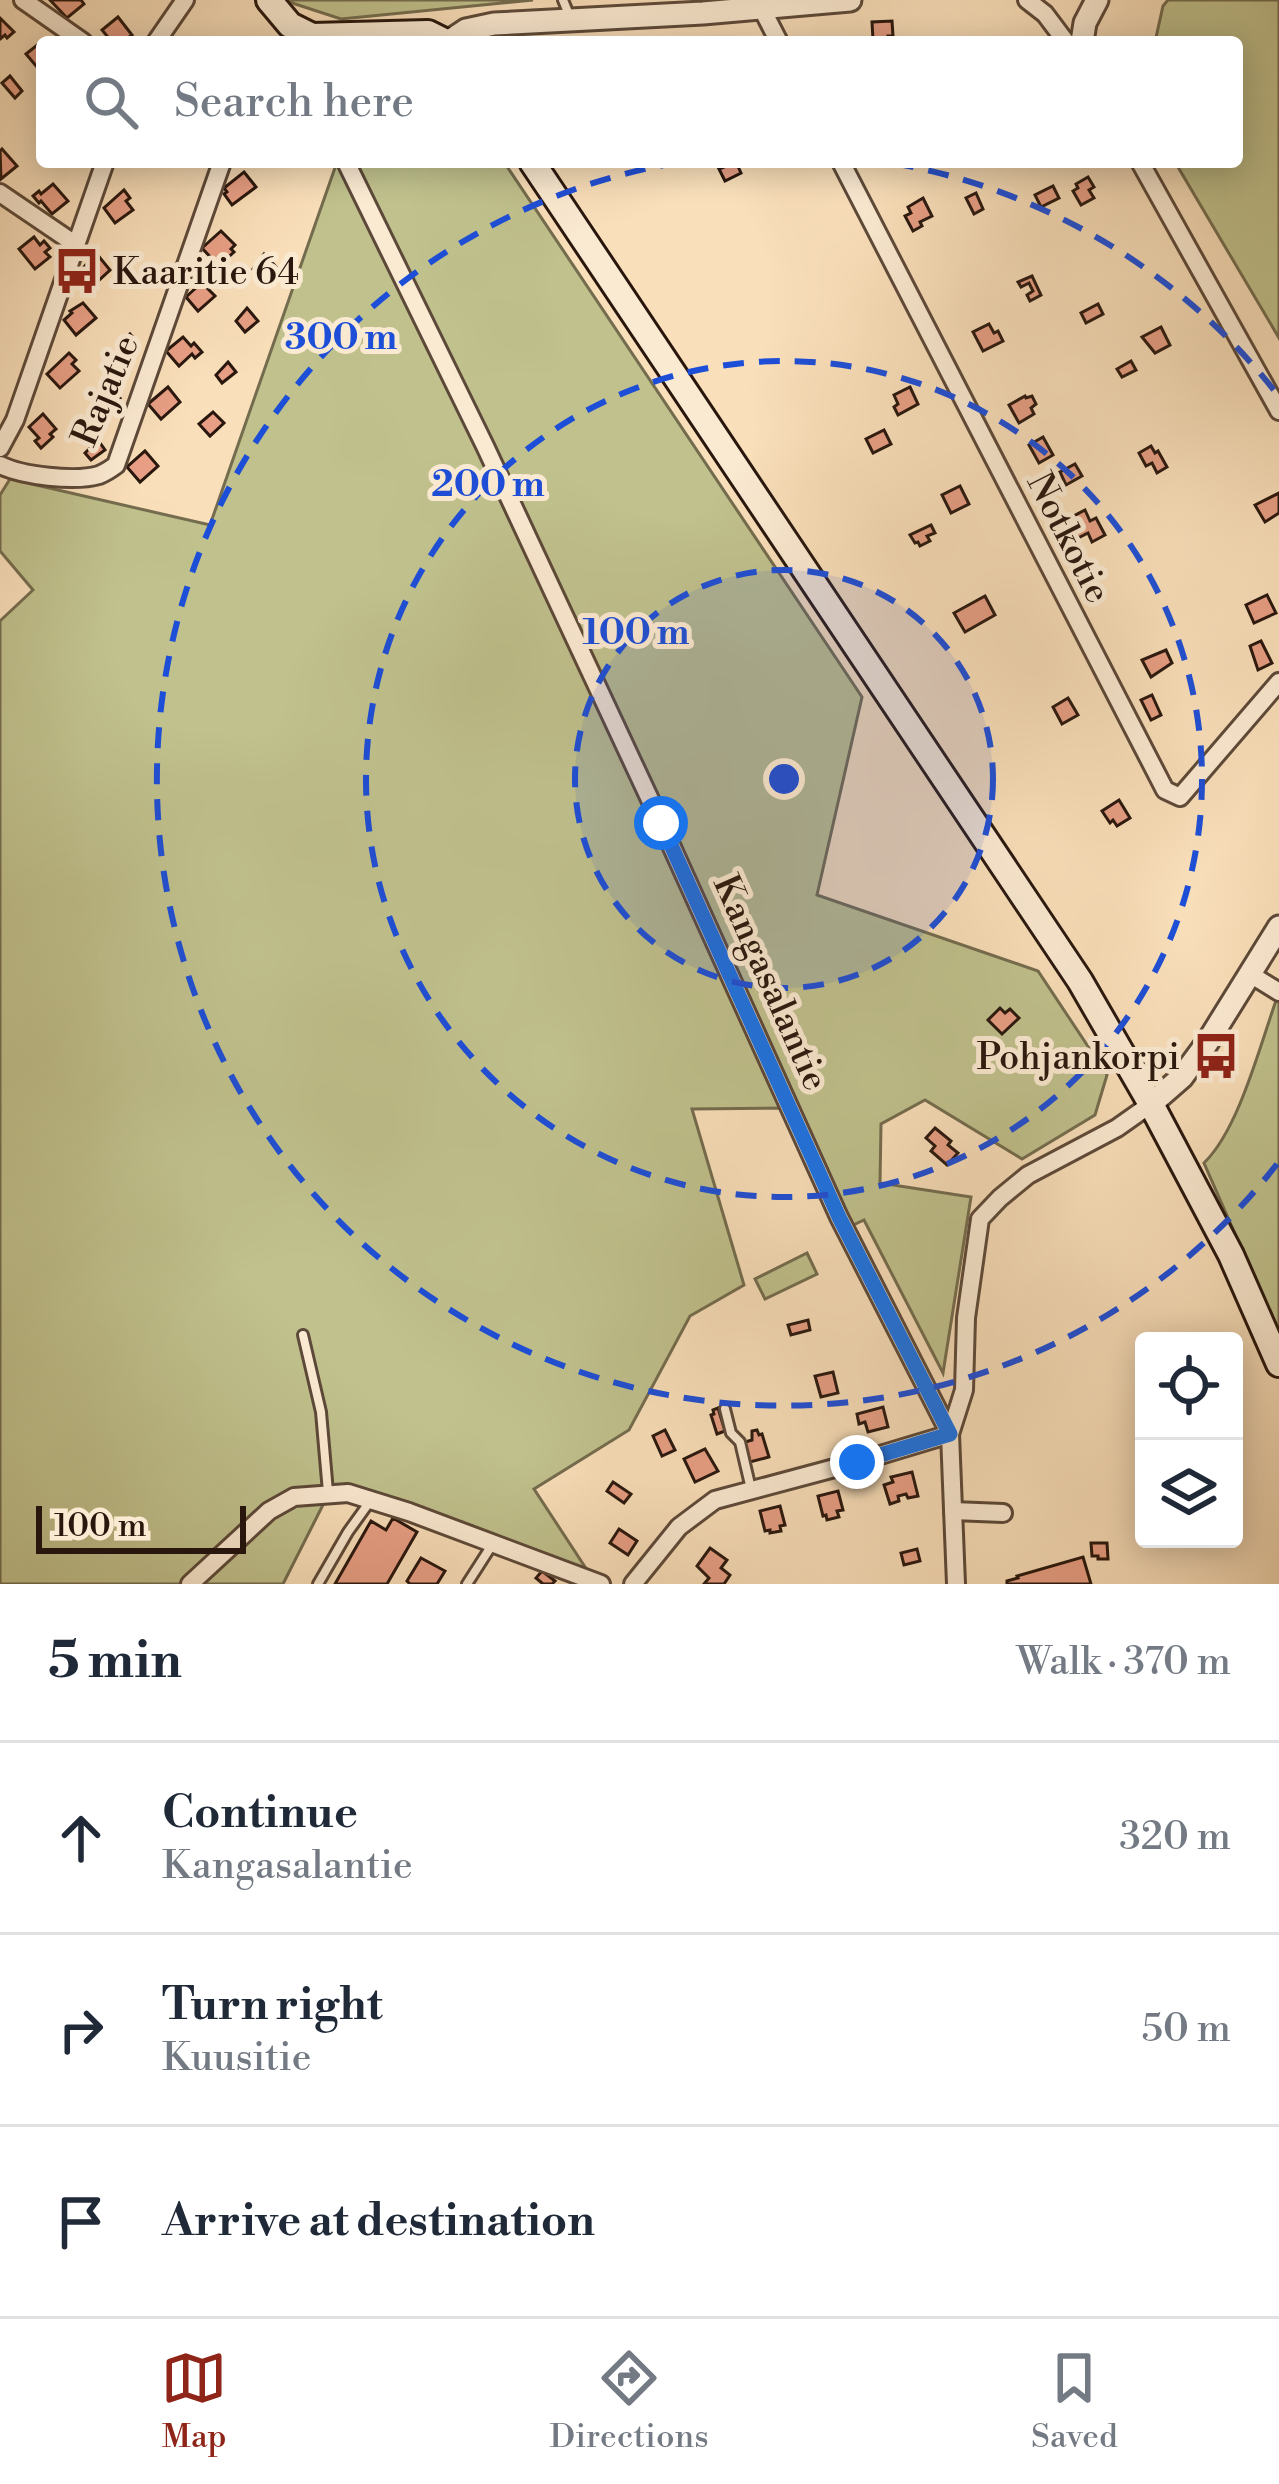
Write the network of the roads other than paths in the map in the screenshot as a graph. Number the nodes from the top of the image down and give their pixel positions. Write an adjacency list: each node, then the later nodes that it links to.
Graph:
1 (23, 0): 9 (street)
2 (184, 0): 10 (street)
3 (269, 0): 11 (main road)
4 (850, 0): 7 (street)
5 (1027, 0): 16 (street)
6 (1097, 0): 17 (street)
7 (762, 8): 8 (street); 15 (street)
8 (567, 9): 14 (street)
9 (74, 36)
10 (160, 36)
11 (306, 36)
12 (375, 36): 13 (main road)
13 (434, 36)
14 (456, 36)
15 (776, 36)
16 (1062, 36)
17 (1083, 36)
18 (102, 168): 25 (street)
19 (220, 168): 28 (street, Rajatie)
20 (349, 168): 37 (street, Kangasalantie)
21 (536, 168): 33 (main road)
22 (844, 168): 29 (street, Notkotie)
23 (1144, 168): 26 (street)
24 (0, 193): 25 (street)
25 (75, 244): 27 (street)
26 (1279, 411)
27 (0, 448)
28 (0, 464)
29 (1279, 682)
30 (1279, 927): 31 (street)
31 (1250, 974): 32 (street); 33 (street)
32 (1279, 992)
33 (1151, 1104): 35 (main road); 37 (street)
34 (303, 1335): 39 (lane)
35 (1279, 1364)
36 (725, 1409): 38 (lane)
37 (950, 1434): 38 (street); 41 (street, Kangasalantie)
38 (752, 1490): 48 (street)
39 (328, 1493): 40 (street); 44 (street)
40 (371, 1500): 43 (street); 45 (lane)
41 (952, 1511): 42 (street); 49 (street, Kangasalantie)
42 (1003, 1513)
43 (493, 1544): 46 (lane); 47 (street)
44 (190, 1584)
45 (318, 1584)
46 (467, 1584)
47 (601, 1584)
48 (633, 1584)
49 (956, 1584)

